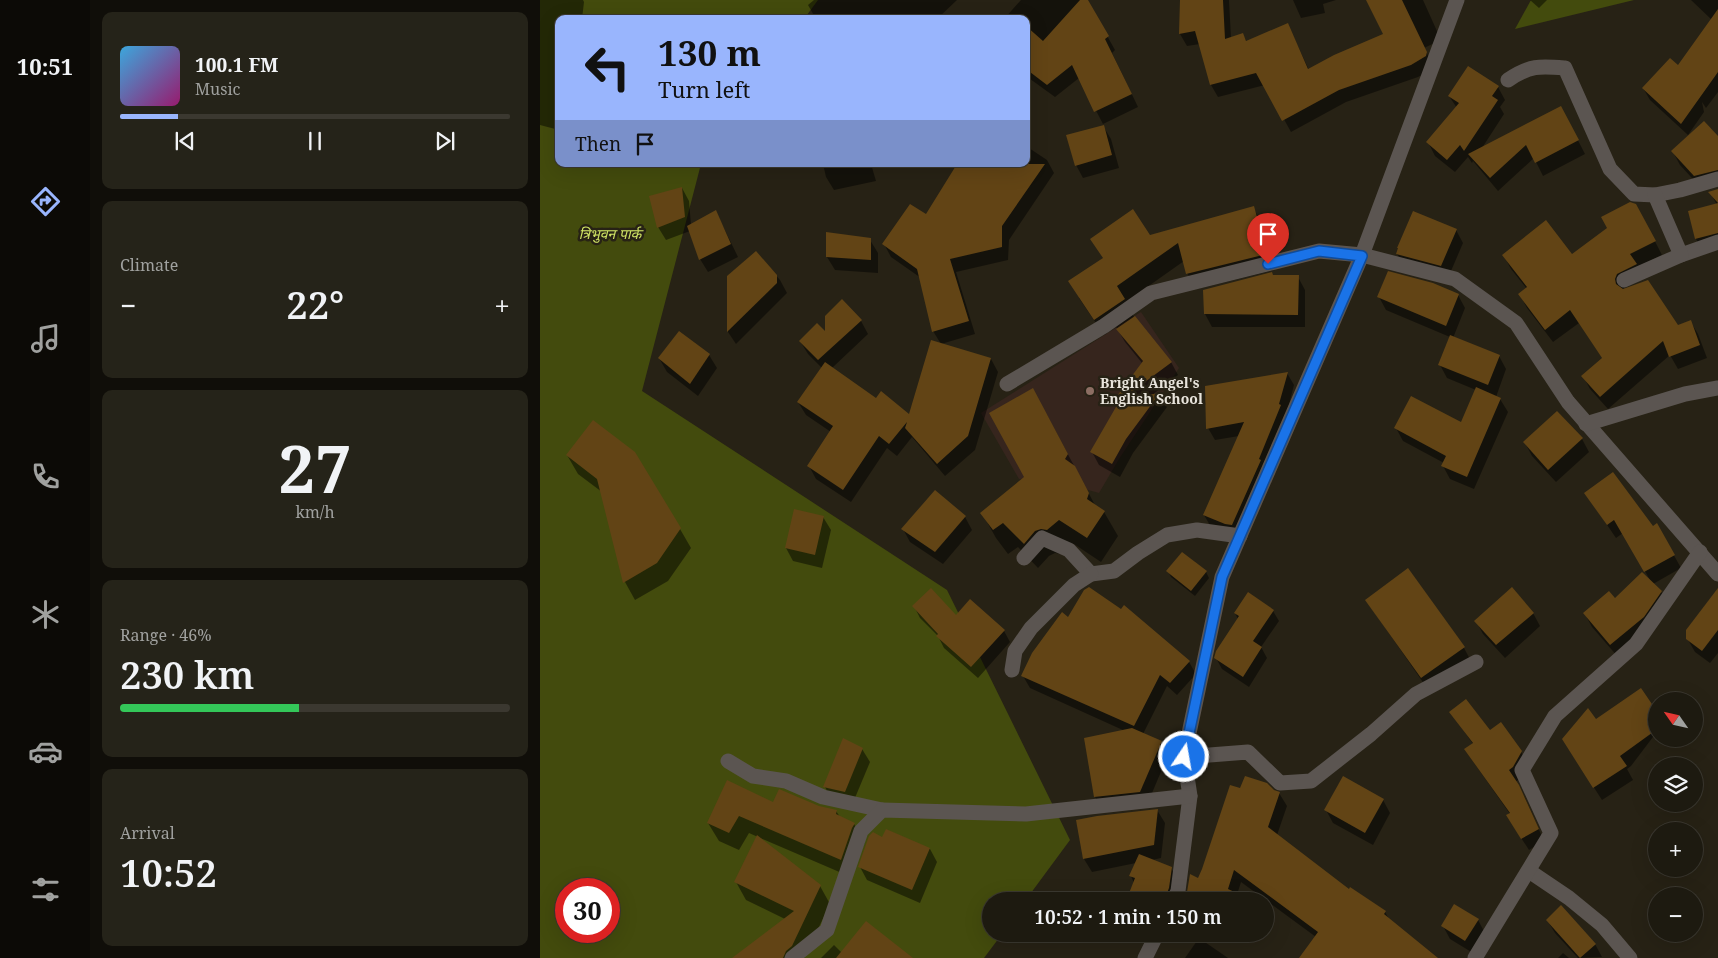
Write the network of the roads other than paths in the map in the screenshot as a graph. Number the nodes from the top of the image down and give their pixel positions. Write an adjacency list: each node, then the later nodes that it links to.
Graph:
1 (1457, 0): 7 (street)
2 (1508, 80): 4 (street)
3 (1718, 179): 4 (street)
4 (1655, 195): 6 (street)
5 (1718, 242): 6 (street)
6 (1681, 255): 8 (street)
7 (1362, 256): 9 (street); 11 (street); 12 (street)
8 (1624, 280)
9 (1006, 384)
10 (1718, 388): 11 (street)
11 (1586, 424): 13 (street)
12 (1240, 536): 15 (street); 19 (street)
13 (1700, 552): 16 (street); 23 (street)
14 (1024, 558): 15 (street)
15 (1091, 574): 18 (street)
16 (1718, 574)
17 (1476, 662): 19 (street)
18 (1012, 670)
19 (1184, 757): 21 (street)
20 (728, 761): 22 (street)
21 (1190, 796): 22 (street); 24 (street)
22 (882, 810): 26 (street)
23 (1529, 871): 28 (street); 29 (street)
24 (1178, 892)
25 (1153, 942): 27 (street)
26 (792, 958)
27 (1145, 958)
28 (1475, 958)
29 (1630, 958)

